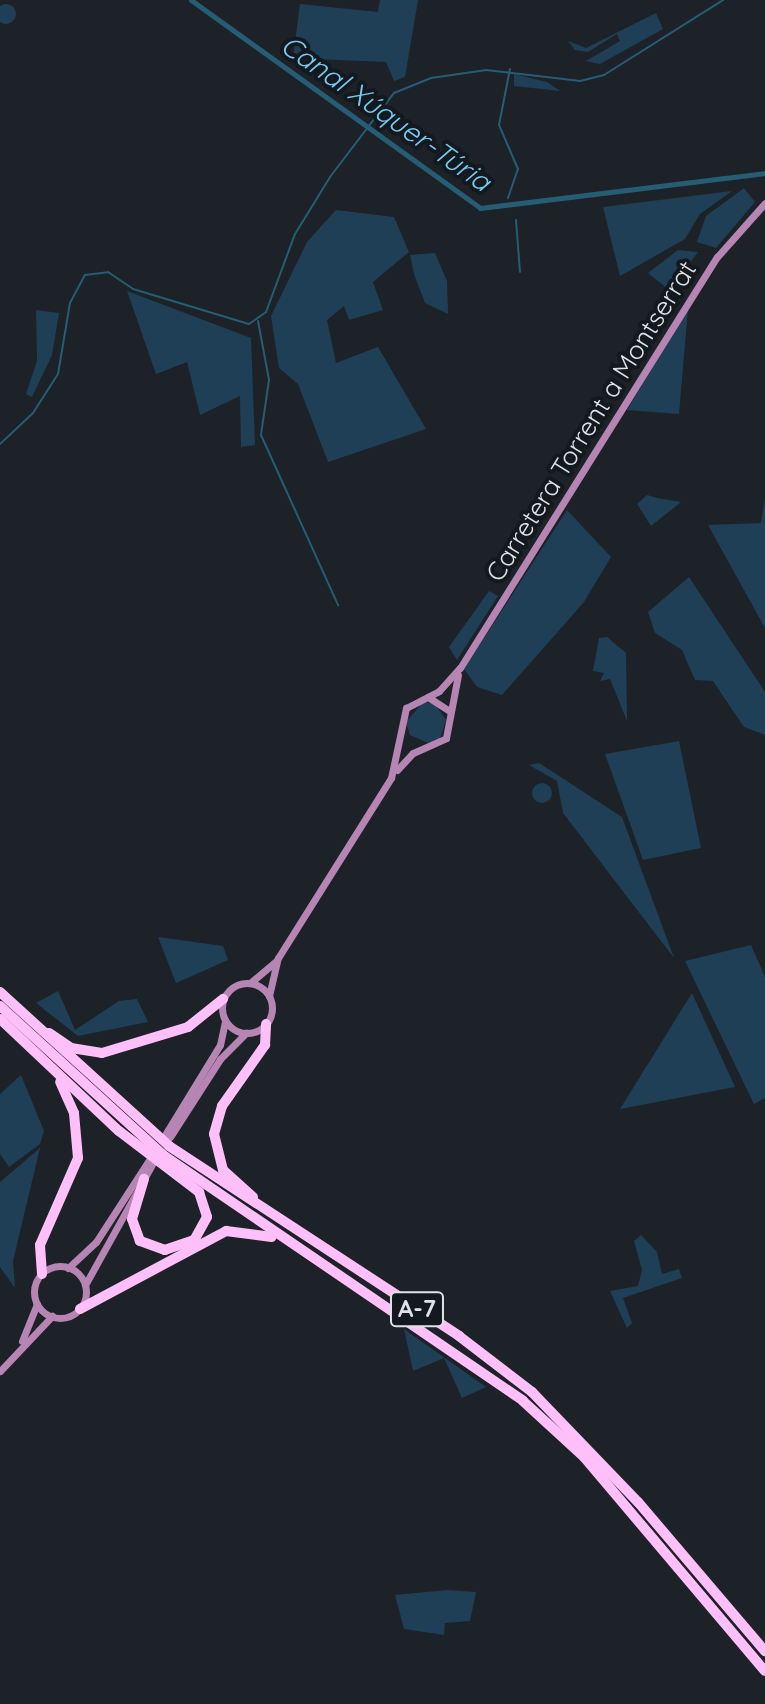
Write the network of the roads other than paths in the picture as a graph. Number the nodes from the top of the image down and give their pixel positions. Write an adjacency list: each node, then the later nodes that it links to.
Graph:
1 (765, 203): 2 (main road, Carretera Torrent a Montserrat)
2 (460, 668): 3 (main road); 4 (main road)
3 (428, 697): 4 (main road); 5 (main road)
4 (448, 710): 6 (main road)
5 (402, 732): 6 (main road); 7 (main road)
6 (423, 748): 7 (main road)
7 (391, 778): 8 (main road)
8 (278, 958): 9 (main road); 11 (main road)
9 (250, 983): 11 (main road); 12 (main road)
10 (0, 992): 14 (highway, A-7)
11 (269, 996): 17 (main road)
12 (223, 999): 14 (highway); 16 (main road)
13 (0, 1006): 21 (highway, A-7)
14 (25, 1017): 21 (highway, A-7)
15 (0, 1019): 19 (highway)
16 (225, 1021): 18 (main road); 18 (main road)
17 (266, 1024): 18 (main road); 21 (highway)
18 (246, 1033)
19 (55, 1074): 20 (highway); 23 (highway)
20 (144, 1179): 22 (main road); 24 (main road)
21 (332, 1262): 26 (highway); 30 (highway, A-7); 31 (highway, A-7)
22 (68, 1268): 23 (main road); 24 (main road)
23 (42, 1274): 25 (main road)
24 (85, 1285): 26 (main road)
25 (37, 1304): 27 (main road); 28 (main road)
26 (80, 1309): 27 (main road)
27 (52, 1316): 28 (main road)
28 (16, 1352): 29 (main road)
29 (0, 1371)
30 (765, 1651)
31 (765, 1671)

